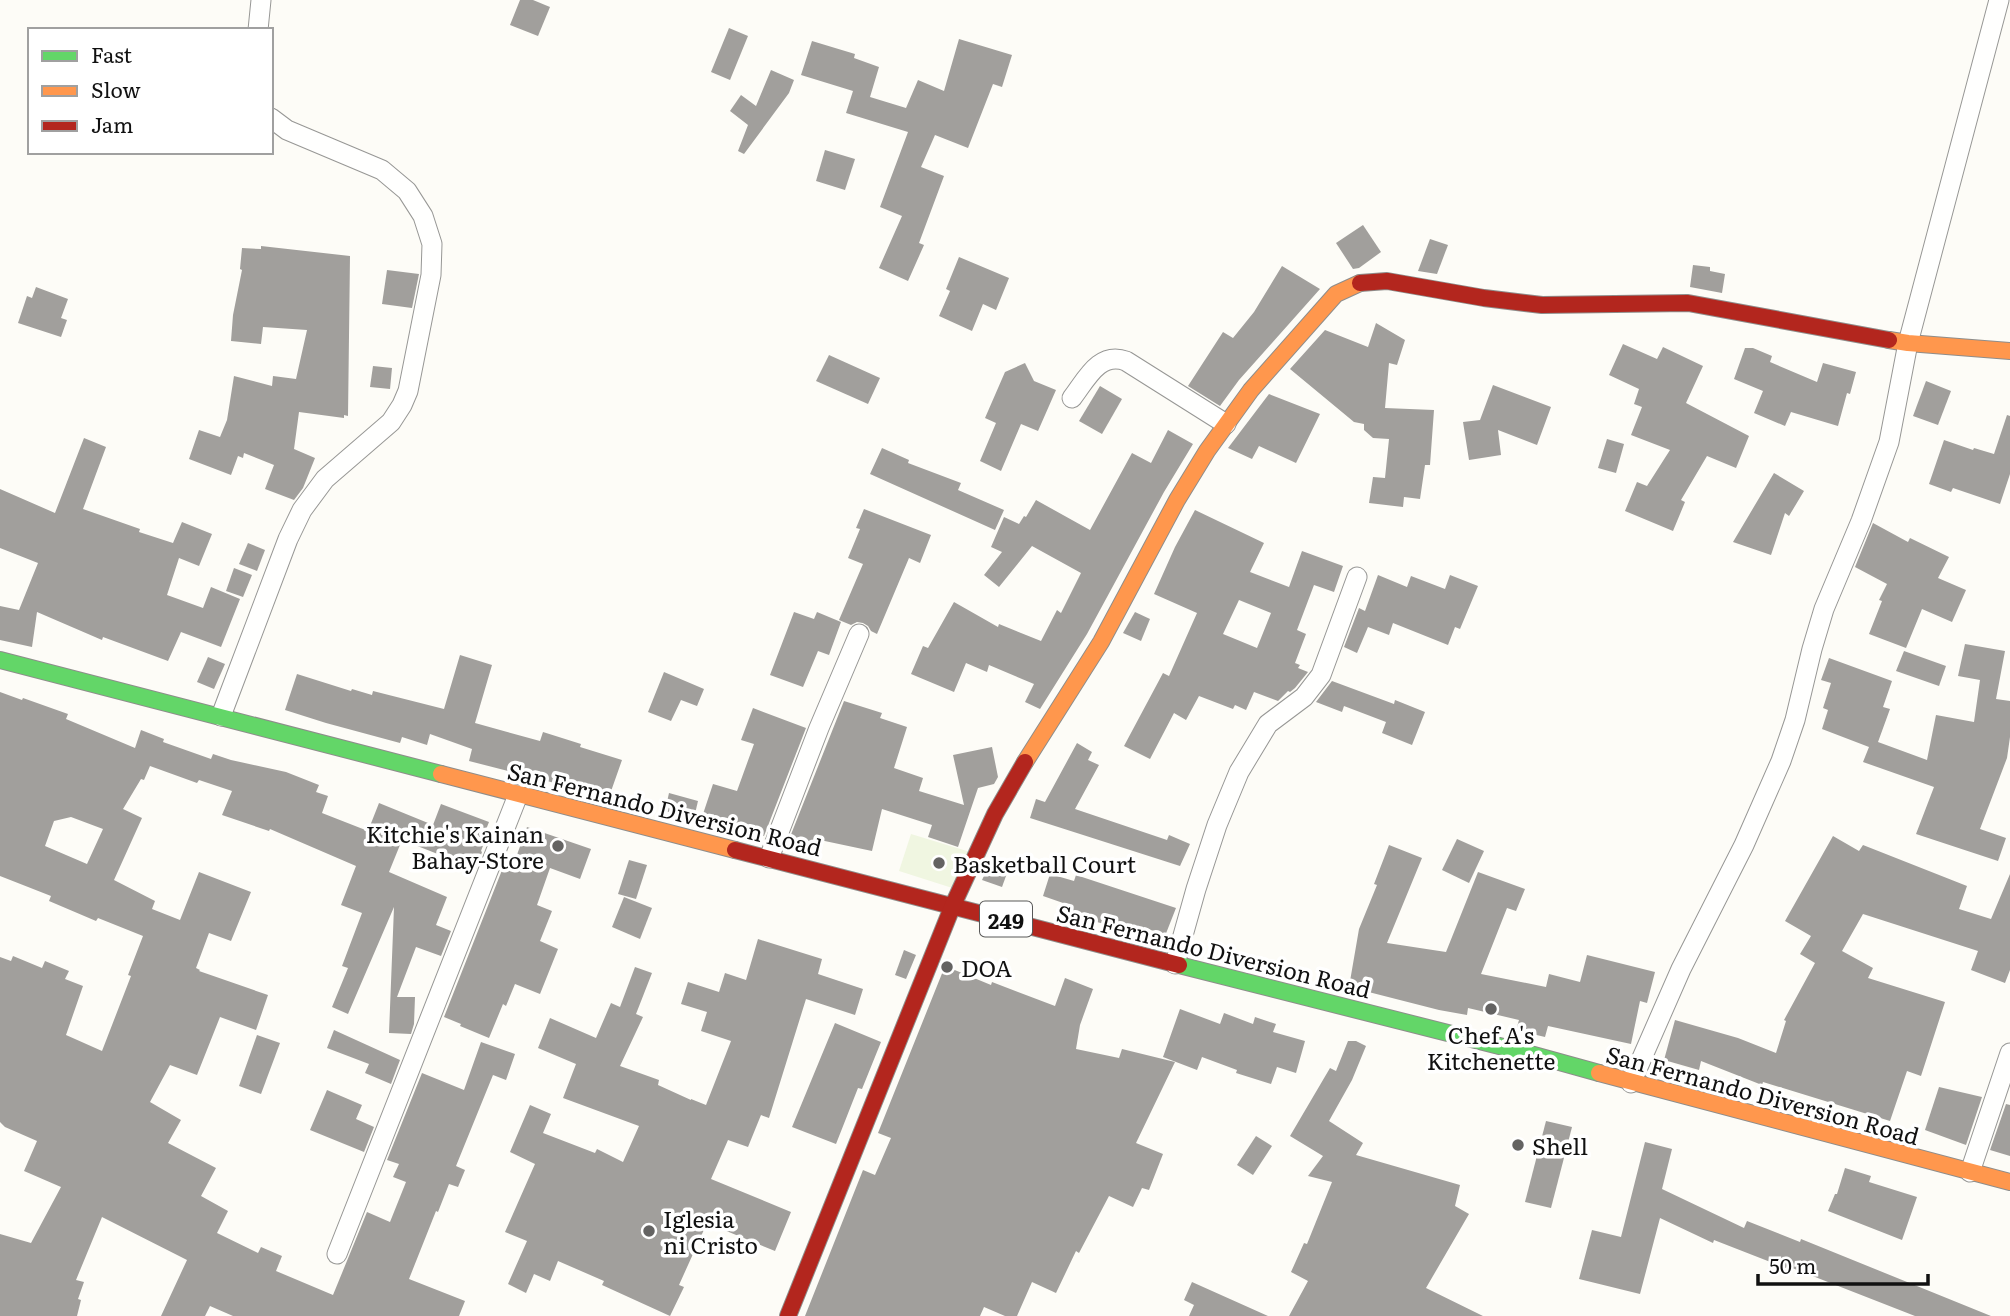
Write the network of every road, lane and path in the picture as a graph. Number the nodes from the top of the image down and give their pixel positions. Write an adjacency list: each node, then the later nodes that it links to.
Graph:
1 (261, 0): 3 (street)
2 (1999, 0): 5 (street)
3 (258, 28)
4 (273, 120): 12 (street)
5 (1908, 343): 6 (main road); 8 (main road); 18 (street)
6 (2010, 351)
7 (1072, 398): 8 (street)
8 (1226, 424): 15 (main road)
9 (1357, 576): 16 (street)
10 (859, 635): 14 (street)
11 (0, 660): 12 (main road, San Fernando Diversion Road / 249)
12 (221, 716): 13 (main road, San Fernando Diversion Road / 249)
13 (518, 795): 14 (main road, San Fernando Diversion Road / 249); 21 (street)
14 (769, 858): 15 (main road, San Fernando Diversion Road / 249)
15 (953, 905): 16 (main road, San Fernando Diversion Road / 249); 22 (main road)
16 (1175, 964): 18 (main road, San Fernando Diversion Road / 249)
17 (2010, 1053): 19 (street)
18 (1631, 1083): 19 (main road, San Fernando Diversion Road / 249)
19 (1970, 1172): 20 (main road, San Fernando Diversion Road / 249)
20 (2010, 1182)
21 (337, 1254)
22 (788, 1316)

